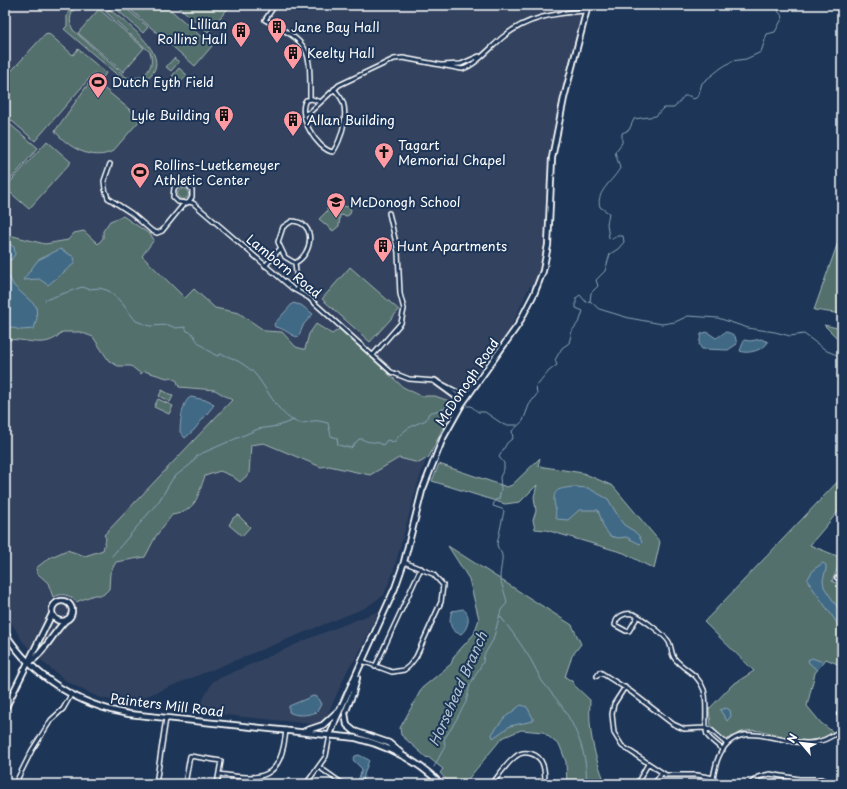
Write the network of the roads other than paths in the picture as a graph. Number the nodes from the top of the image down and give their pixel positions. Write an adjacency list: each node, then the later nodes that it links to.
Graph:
1 (275, 5): 7 (street)
2 (588, 5): 3 (main road, McDonogh Road)
3 (586, 11): 4 (street); 19 (main road, McDonogh Road)
4 (482, 55): 5 (street); 5 (street)
5 (436, 65): 6 (street)
6 (334, 89): 8 (street); 9 (street)
7 (310, 99): 8 (street); 9 (street)
8 (320, 102): 9 (street)
9 (305, 114)
10 (110, 164): 11 (street)
11 (188, 203): 11 (street); 15 (street, Lamborn Road)
12 (389, 213): 17 (street)
13 (280, 249): 14 (street); 14 (street); 15 (street)
14 (295, 263): 16 (street)
15 (265, 266): 16 (street, Lamborn Road)
16 (298, 291): 17 (street, Lamborn Road)
17 (373, 355): 18 (street, Lamborn Road)
18 (435, 382): 19 (street, Lamborn Road); 20 (main road)
19 (467, 398): 20 (main road, McDonogh Road)
20 (454, 417): 21 (main road, McDonogh Road)
21 (404, 562): 22 (street); 29 (main road, McDonogh Road)
22 (421, 568): 31 (street); 31 (street)
23 (837, 578): 24 (street)
24 (842, 580)
25 (52, 614): 27 (main road); 27 (main road); 30 (main road)
26 (638, 616): 26 (street); 41 (street)
27 (66, 620): 30 (main road)
28 (5, 633): 30 (main road, Painters Mill Road)
29 (362, 661): 31 (street); 32 (main road, McDonogh Road)
30 (28, 663): 35 (main road, Painters Mill Road); 36 (main road)
31 (375, 667)
32 (358, 670): 37 (main road, McDonogh Road); 48 (main road)
33 (597, 676): 34 (street)
34 (625, 688): 41 (street); 49 (street)
35 (71, 695): 40 (main road, Painters Mill Road); 54 (street)
36 (5, 709)
37 (340, 709): 44 (main road); 45 (main road, McDonogh Road)
38 (842, 710): 39 (street)
39 (839, 714)
40 (166, 718): 43 (main road, Painters Mill Road); 55 (street)
41 (705, 728): 46 (street); 47 (street)
42 (842, 729): 46 (street)
43 (286, 730): 44 (main road, Painters Mill Road); 52 (street)
44 (302, 732): 45 (main road, Painters Mill Road)
45 (330, 735): 48 (main road); 50 (street)
46 (727, 744): 47 (street)
47 (723, 750): 53 (street)
48 (404, 756): 60 (main road)
49 (648, 764): 51 (street); 63 (street)
50 (319, 767): 58 (street); 59 (street)
51 (662, 773): 53 (street); 64 (street)
52 (218, 774): 56 (street); 57 (street)
53 (714, 778): 65 (street)
54 (15, 784)
55 (156, 784)
56 (185, 784)
57 (217, 784)
58 (306, 784)
59 (343, 784)
60 (440, 784)
61 (492, 784): 62 (street)
62 (545, 784)
63 (640, 784)
64 (654, 784)
65 (712, 784)
66 (750, 784): 67 (street)
67 (832, 784)

